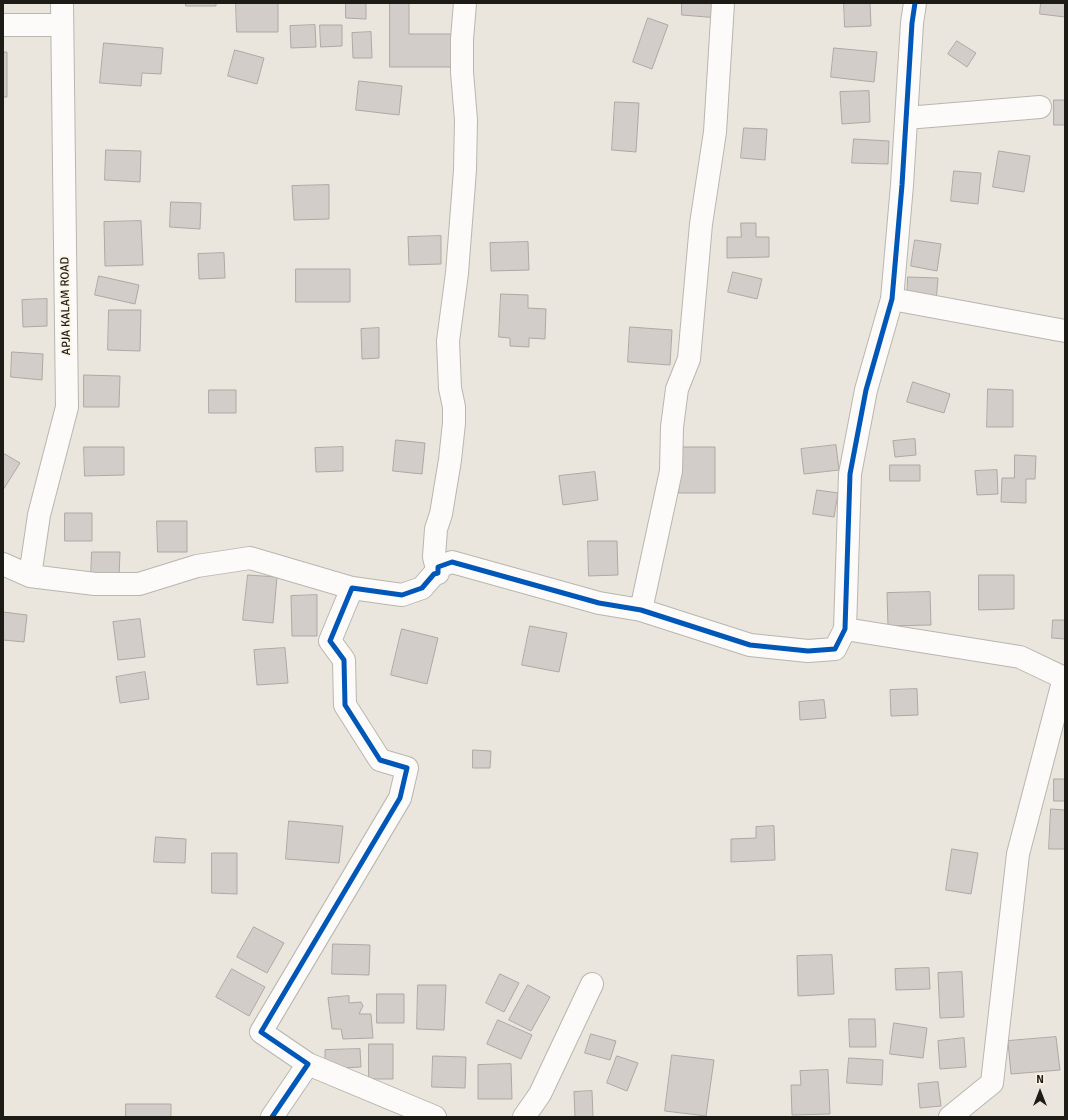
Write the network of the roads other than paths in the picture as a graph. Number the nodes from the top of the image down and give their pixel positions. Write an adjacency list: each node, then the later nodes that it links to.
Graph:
1 (62, 3): 6 (street, APJA KALAM ROAD)
2 (465, 3): 12 (street)
3 (723, 3): 15 (street)
4 (915, 3): 8 (street)
5 (3, 25): 6 (street)
6 (62, 25): 13 (street, APJA KALAM ROAD)
7 (1040, 107): 8 (street)
8 (906, 118): 9 (street)
9 (892, 299): 10 (street); 16 (street)
10 (1065, 331)
11 (3, 564): 13 (street)
12 (438, 573): 14 (street); 15 (street)
13 (30, 576): 14 (street)
14 (352, 588): 18 (street)
15 (641, 610): 16 (street)
16 (846, 629): 22 (street)
17 (592, 984): 21 (street)
18 (308, 1064): 19 (street); 20 (street)
19 (272, 1117)
20 (435, 1117)
21 (524, 1117)
22 (950, 1117)

